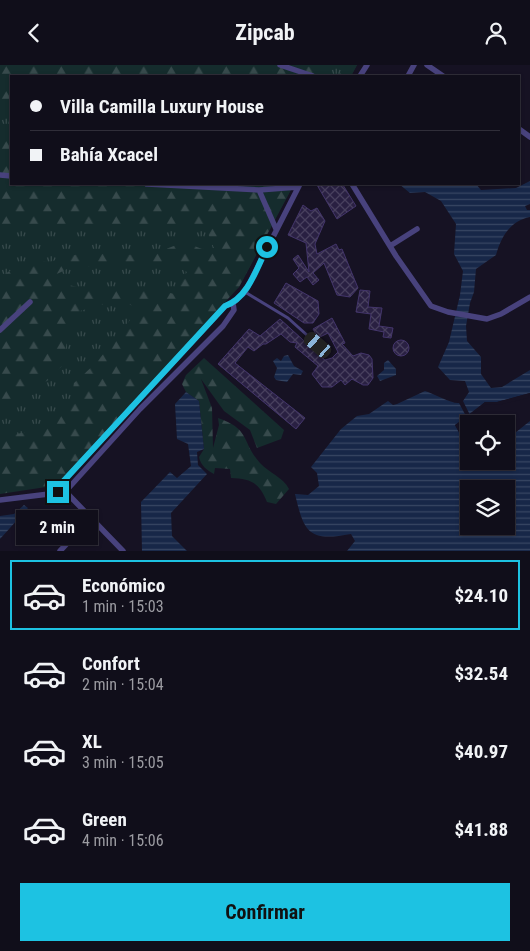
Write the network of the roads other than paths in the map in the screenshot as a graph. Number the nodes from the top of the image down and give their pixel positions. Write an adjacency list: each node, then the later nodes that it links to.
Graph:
1 (280, 65): 3 (street)
2 (427, 65): 4 (street)
3 (310, 75)
4 (442, 75)
5 (166, 185): 8 (street)
6 (299, 185): 8 (street); 9 (street)
7 (353, 185): 11 (street)
8 (259, 190): 9 (street)
9 (276, 229): 12 (street)
10 (417, 229): 11 (street)
11 (390, 246): 13 (street)
12 (245, 292): 15 (street); 17 (lane)
13 (530, 297)
14 (30, 302): 16 (street)
15 (233, 303): 18 (street); 19 (street)
16 (0, 330)
17 (318, 345)
18 (59, 489): 19 (street); 20 (street)
19 (65, 491): 21 (street)
20 (0, 500)
21 (90, 519): 22 (street); 23 (street)
22 (60, 551)
23 (123, 551)

